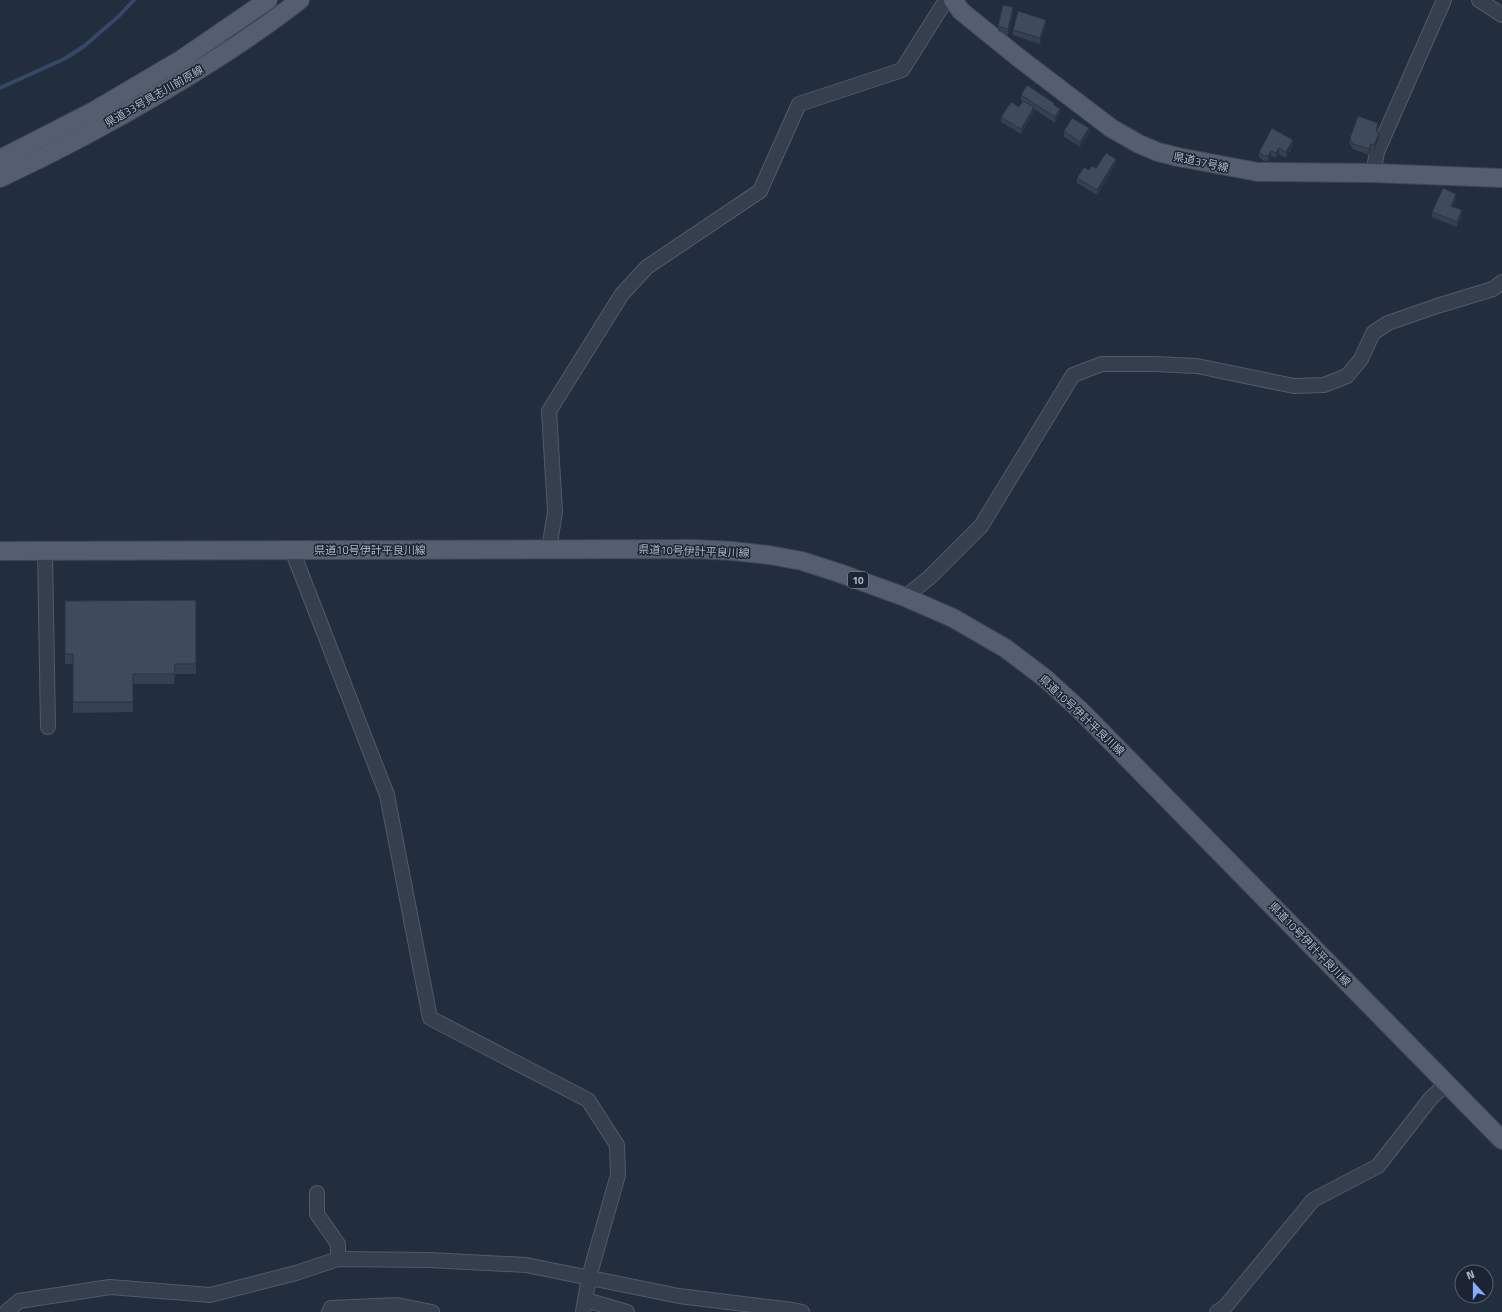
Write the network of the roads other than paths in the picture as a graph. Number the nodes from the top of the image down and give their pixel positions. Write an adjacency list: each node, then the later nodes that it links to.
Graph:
1 (268, 0): 8 (main road, 県道33号具志川前原線)
2 (300, 0): 10 (main road, 県道33号具志川前原線)
3 (946, 0): 13 (street)
4 (952, 0): 9 (main road, 県道37号線)
5 (1444, 0): 9 (street)
6 (1479, 0): 7 (street)
7 (1502, 15)
8 (0, 159)
9 (1373, 173): 11 (main road, 県道37号線)
10 (0, 178)
11 (1502, 178)
12 (1502, 282): 17 (street)
13 (549, 549): 14 (main road, 県道10号伊計平良川線 / 10); 17 (main road, 県道10号伊計平良川線 / 10)
14 (292, 550): 16 (main road, 県道10号伊計平良川線 / 10); 23 (street)
15 (0, 551): 16 (main road, 県道10号伊計平良川線 / 10)
16 (45, 551): 18 (street)
17 (906, 597): 19 (main road, 県道10号伊計平良川線 / 10)
18 (48, 727)
19 (1446, 1084): 20 (main road, 県道10号伊計平良川線 / 10); 30 (street)
20 (1502, 1140)
21 (317, 1193): 22 (street)
22 (338, 1259): 23 (street); 25 (street)
23 (589, 1277): 24 (street); 29 (street)
24 (584, 1306): 28 (street)
25 (6, 1312)
26 (330, 1312): 27 (street)
27 (432, 1312)
28 (627, 1312)
29 (802, 1312)
30 (1216, 1312)

